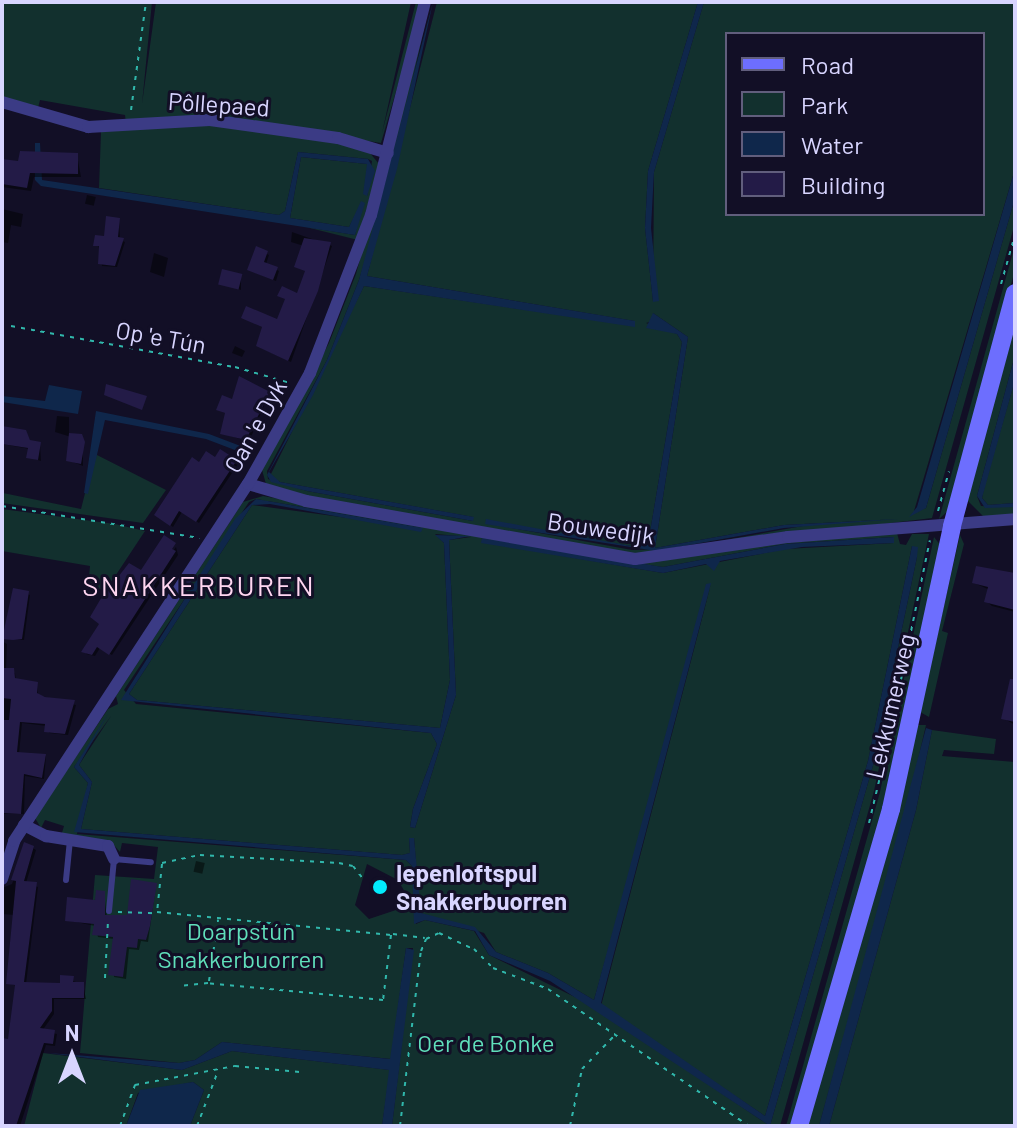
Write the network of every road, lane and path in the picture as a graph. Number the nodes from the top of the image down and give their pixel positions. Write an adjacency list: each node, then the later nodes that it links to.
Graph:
1 (146, 2): 4 (path)
2 (425, 2): 5 (street, Oan 'e Dyk)
3 (2, 102): 5 (street, Pôllepaed)
4 (131, 107)
5 (388, 153): 9 (street, Oan 'e Dyk)
6 (1015, 235): 7 (path)
7 (1007, 293): 14 (main road, Lekkumerweg)
8 (11, 326): 9 (path, Op 'e Tún)
9 (303, 387): 11 (street, Oan 'e Dyk)
10 (950, 469): 14 (path)
11 (248, 484): 14 (street, Bouwedijk); 15 (street, Oan 'e Dyk)
12 (2, 506): 15 (path)
13 (1015, 519): 14 (street, Bouwedijk)
14 (942, 527): 16 (path); 43 (main road, Lekkumerweg)
15 (210, 544): 18 (street, Oan 'e Dyk)
16 (896, 703)
17 (887, 747): 19 (path)
18 (24, 825): 20 (street); 24 (street, Oan 'e Dyk)
19 (865, 837)
20 (70, 840): 21 (street); 25 (lane)
21 (114, 859): 22 (lane); 27 (lane)
22 (151, 862): 23 (path)
23 (162, 863): 26 (path); 28 (path)
24 (2, 879)
25 (66, 880)
26 (364, 880)
27 (109, 911): 28 (path); 32 (path)
28 (157, 912): 29 (path)
29 (218, 919): 30 (path); 33 (path)
30 (391, 935): 31 (path); 33 (path)
31 (426, 939): 35 (path); 40 (path)
32 (105, 978)
33 (208, 983): 34 (path)
34 (179, 986)
35 (615, 1035): 41 (path); 42 (path)
36 (218, 1069): 37 (path); 38 (path); 39 (path)
37 (300, 1072)
38 (120, 1126)
39 (197, 1126)
40 (400, 1126)
41 (570, 1126)
42 (749, 1126)
43 (799, 1126)

